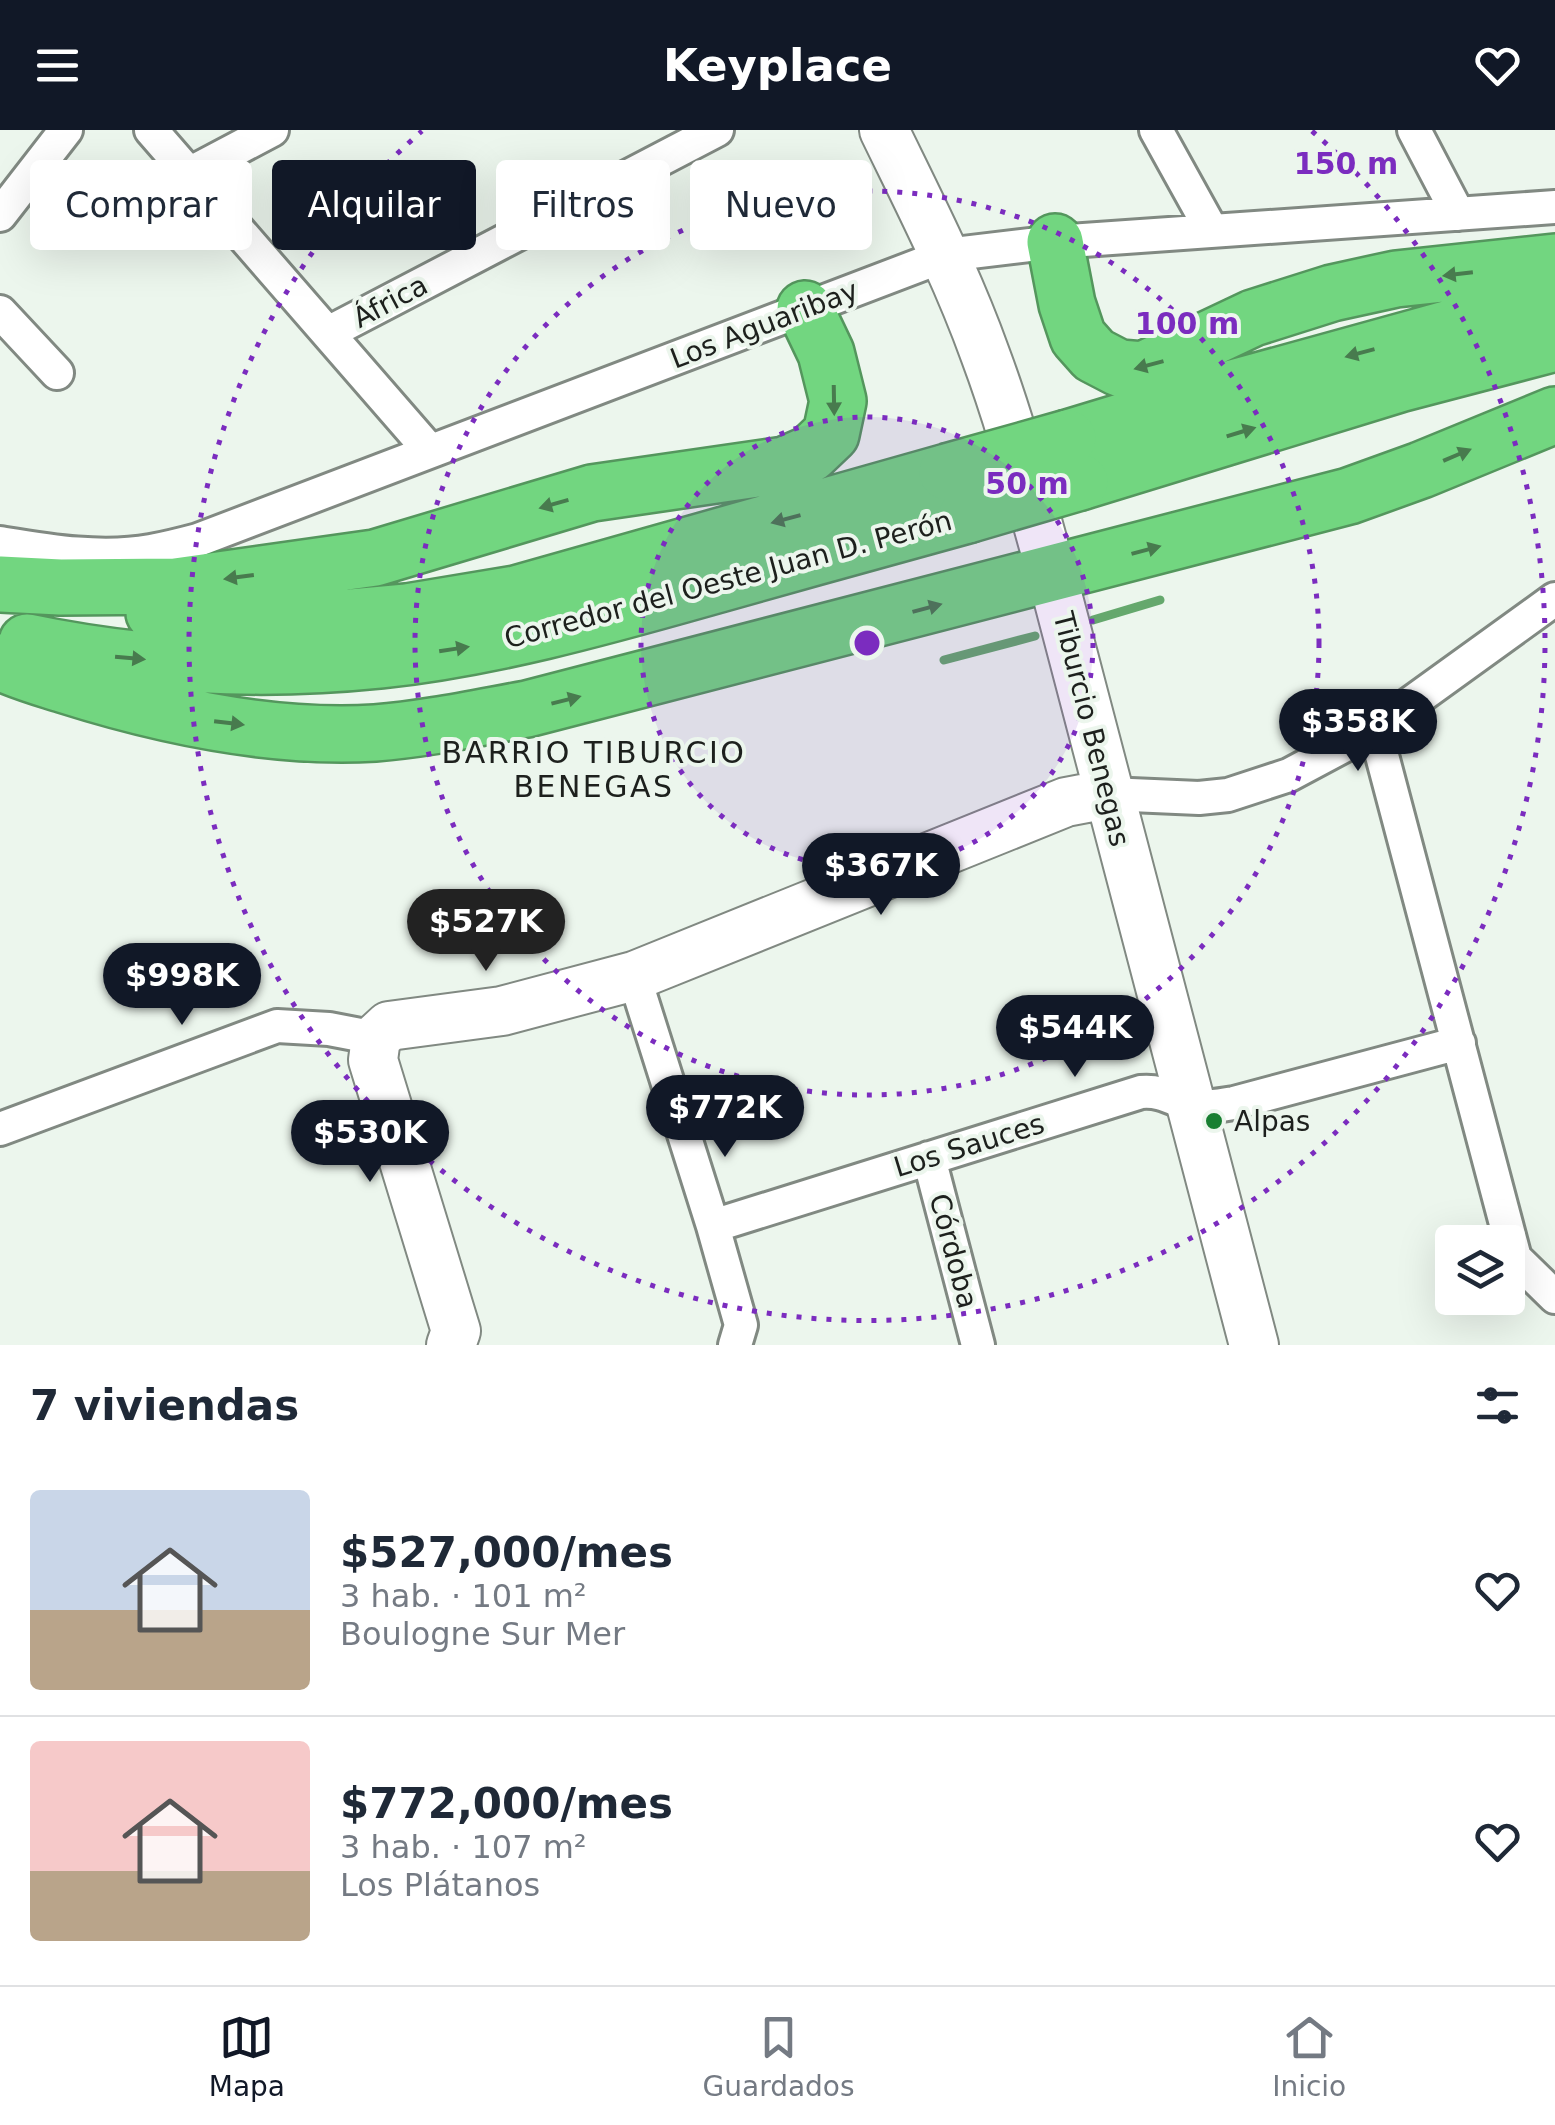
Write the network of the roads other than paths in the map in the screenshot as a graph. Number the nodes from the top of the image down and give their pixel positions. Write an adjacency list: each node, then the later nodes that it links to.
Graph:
1 (66, 130): 11 (street)
2 (151, 130): 8 (street)
3 (272, 130): 9 (street)
4 (718, 130): 21 (street, África)
5 (884, 130): 16 (main road, Tiburcio Benegas)
6 (1156, 130): 13 (street)
7 (1414, 130): 12 (street)
8 (177, 160)
9 (215, 160)
10 (1555, 207): 12 (street, Los Aguaribay)
11 (0, 214)
12 (1458, 214): 13 (street, Los Aguaribay)
13 (1212, 231): 14 (street, Los Aguaribay)
14 (1055, 242): 16 (street, Los Aguaribay); 17 (highway, one-way to 14)
15 (252, 246): 21 (street)
16 (946, 254): 19 (street, Los Aguaribay); 29 (main road, Tiburcio Benegas)
17 (1555, 262)
18 (1555, 299): 26 (highway, Corredor del Oeste Juan D. Perón, one-way to 26)
19 (804, 309): 25 (street, Los Aguaribay); 30 (highway, one-way to 30)
20 (0, 312): 23 (street)
21 (328, 333): 25 (street)
22 (1555, 343): 26 (highway, Corredor del Oeste Juan D. Perón, one-way to 22)
23 (58, 372)
24 (1555, 414): 29 (highway, one-way to 24)
25 (430, 451): 28 (street, Los Aguaribay)
26 (1074, 460): 27 (highway, Corredor del Oeste Juan D. Perón, bridge)
27 (957, 494): 30 (highway, Corredor del Oeste Juan D. Perón, one-way to 30); 32 (highway, Corredor del Oeste Juan D. Perón, one-way to 27)
28 (0, 543)
29 (1052, 575): 33 (highway, one-way to 29); 35 (main road, Tiburcio Benegas)
30 (0, 586)
31 (1555, 600): 34 (street)
32 (0, 635)
33 (0, 662)
34 (1375, 729): 35 (street); 38 (street)
35 (1108, 794): 36 (main road); 39 (main road, Tiburcio Benegas)
36 (634, 976): 37 (main road); 42 (street)
37 (376, 1038): 40 (street); 44 (main road)
38 (1458, 1043): 39 (street, Los Sauces); 43 (street)
39 (1189, 1104): 41 (street, Los Sauces); 47 (main road, Tiburcio Benegas)
40 (0, 1129)
41 (929, 1158): 42 (street, Los Sauces); 46 (street, Córdoba)
42 (712, 1226): 45 (street)
43 (1555, 1297)
44 (452, 1345)
45 (735, 1345)
46 (978, 1345)
47 (1254, 1345)

